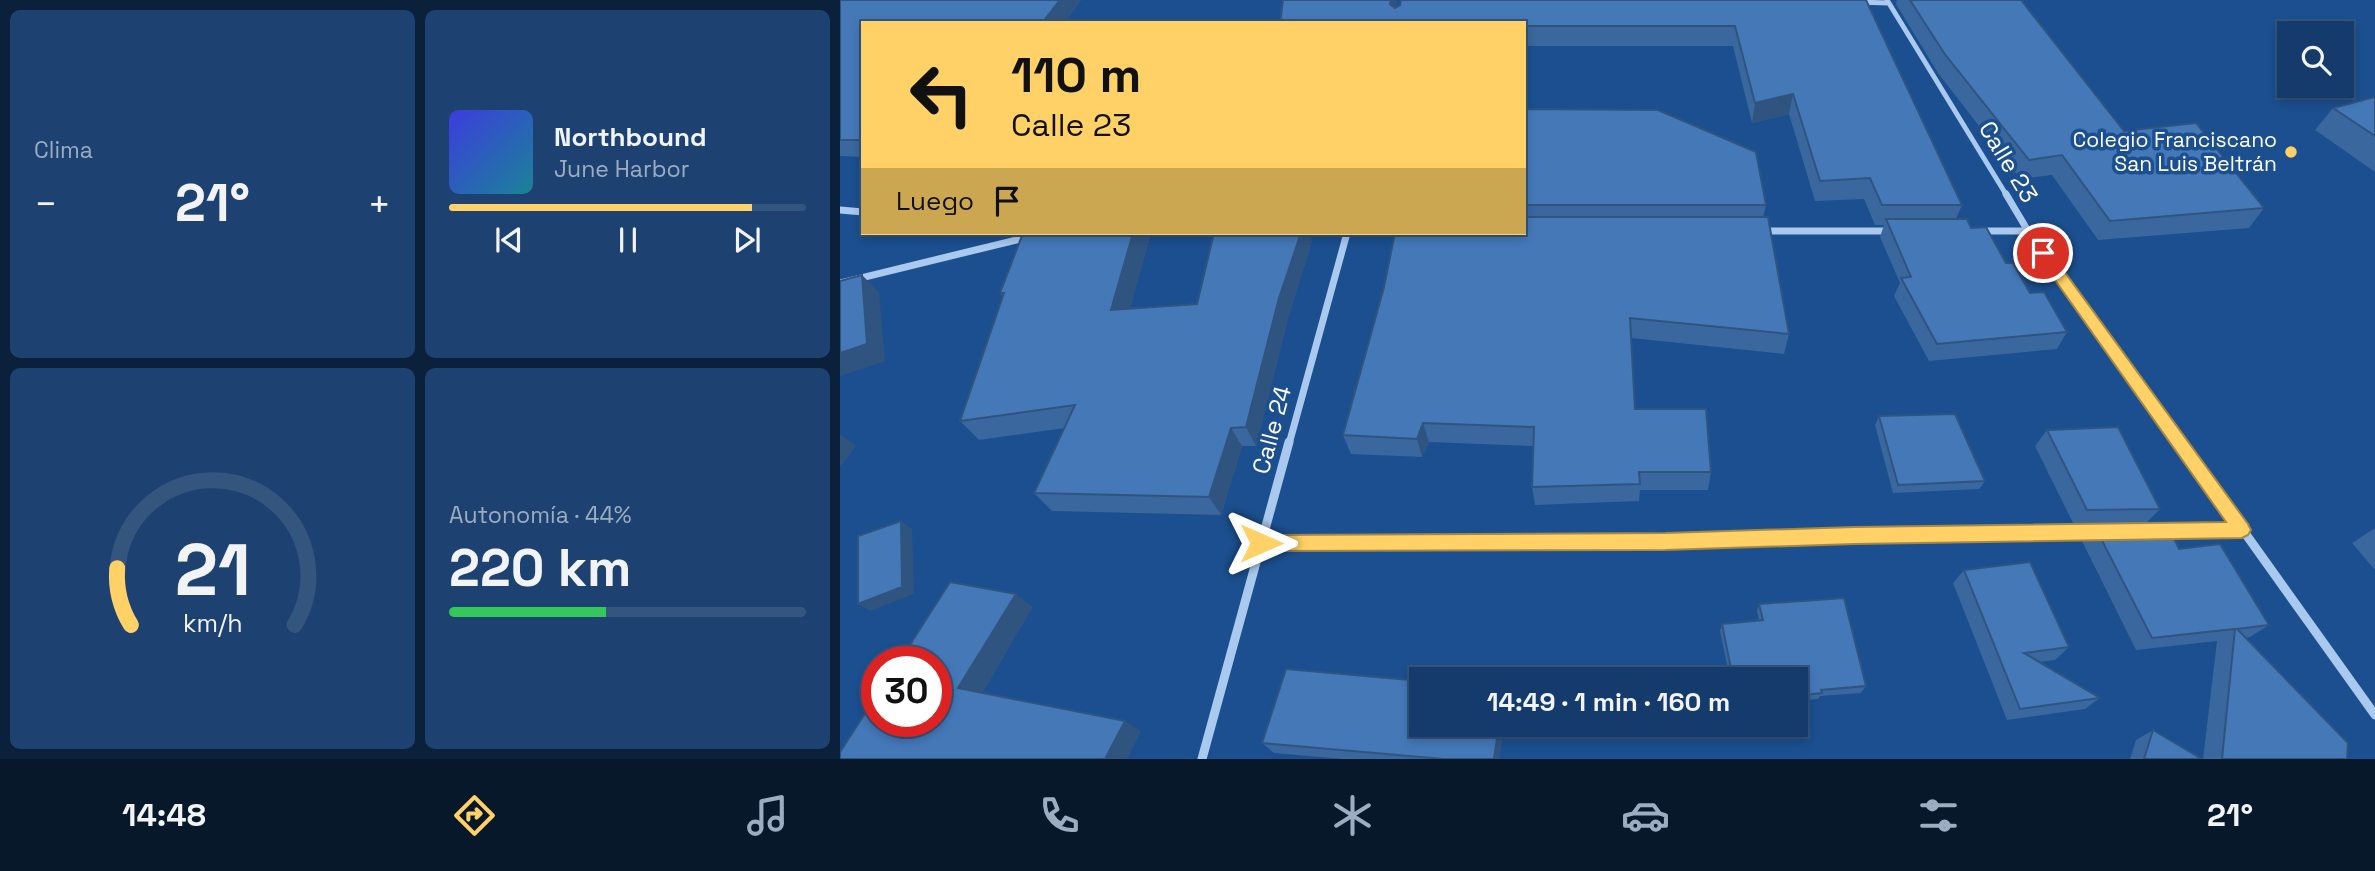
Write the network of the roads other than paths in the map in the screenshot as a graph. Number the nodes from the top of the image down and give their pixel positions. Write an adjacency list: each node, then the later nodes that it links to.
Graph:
1 (1887, 1): 2 (street); 8 (street, Calle 23)
2 (1850, 2)
3 (840, 210): 4 (street)
4 (861, 212)
5 (1748, 231): 6 (street)
6 (1902, 231)
7 (1972, 231): 8 (street)
8 (2028, 231): 12 (street, Calle 23)
9 (1037, 235): 11 (street)
10 (1346, 235): 15 (street, Calle 24)
11 (840, 283)
12 (2242, 530): 13 (street); 16 (street, Calle 23)
13 (2159, 531)
14 (2103, 532): 15 (street)
15 (1261, 543): 17 (street, Calle 24)
16 (2375, 715)
17 (1202, 759)

